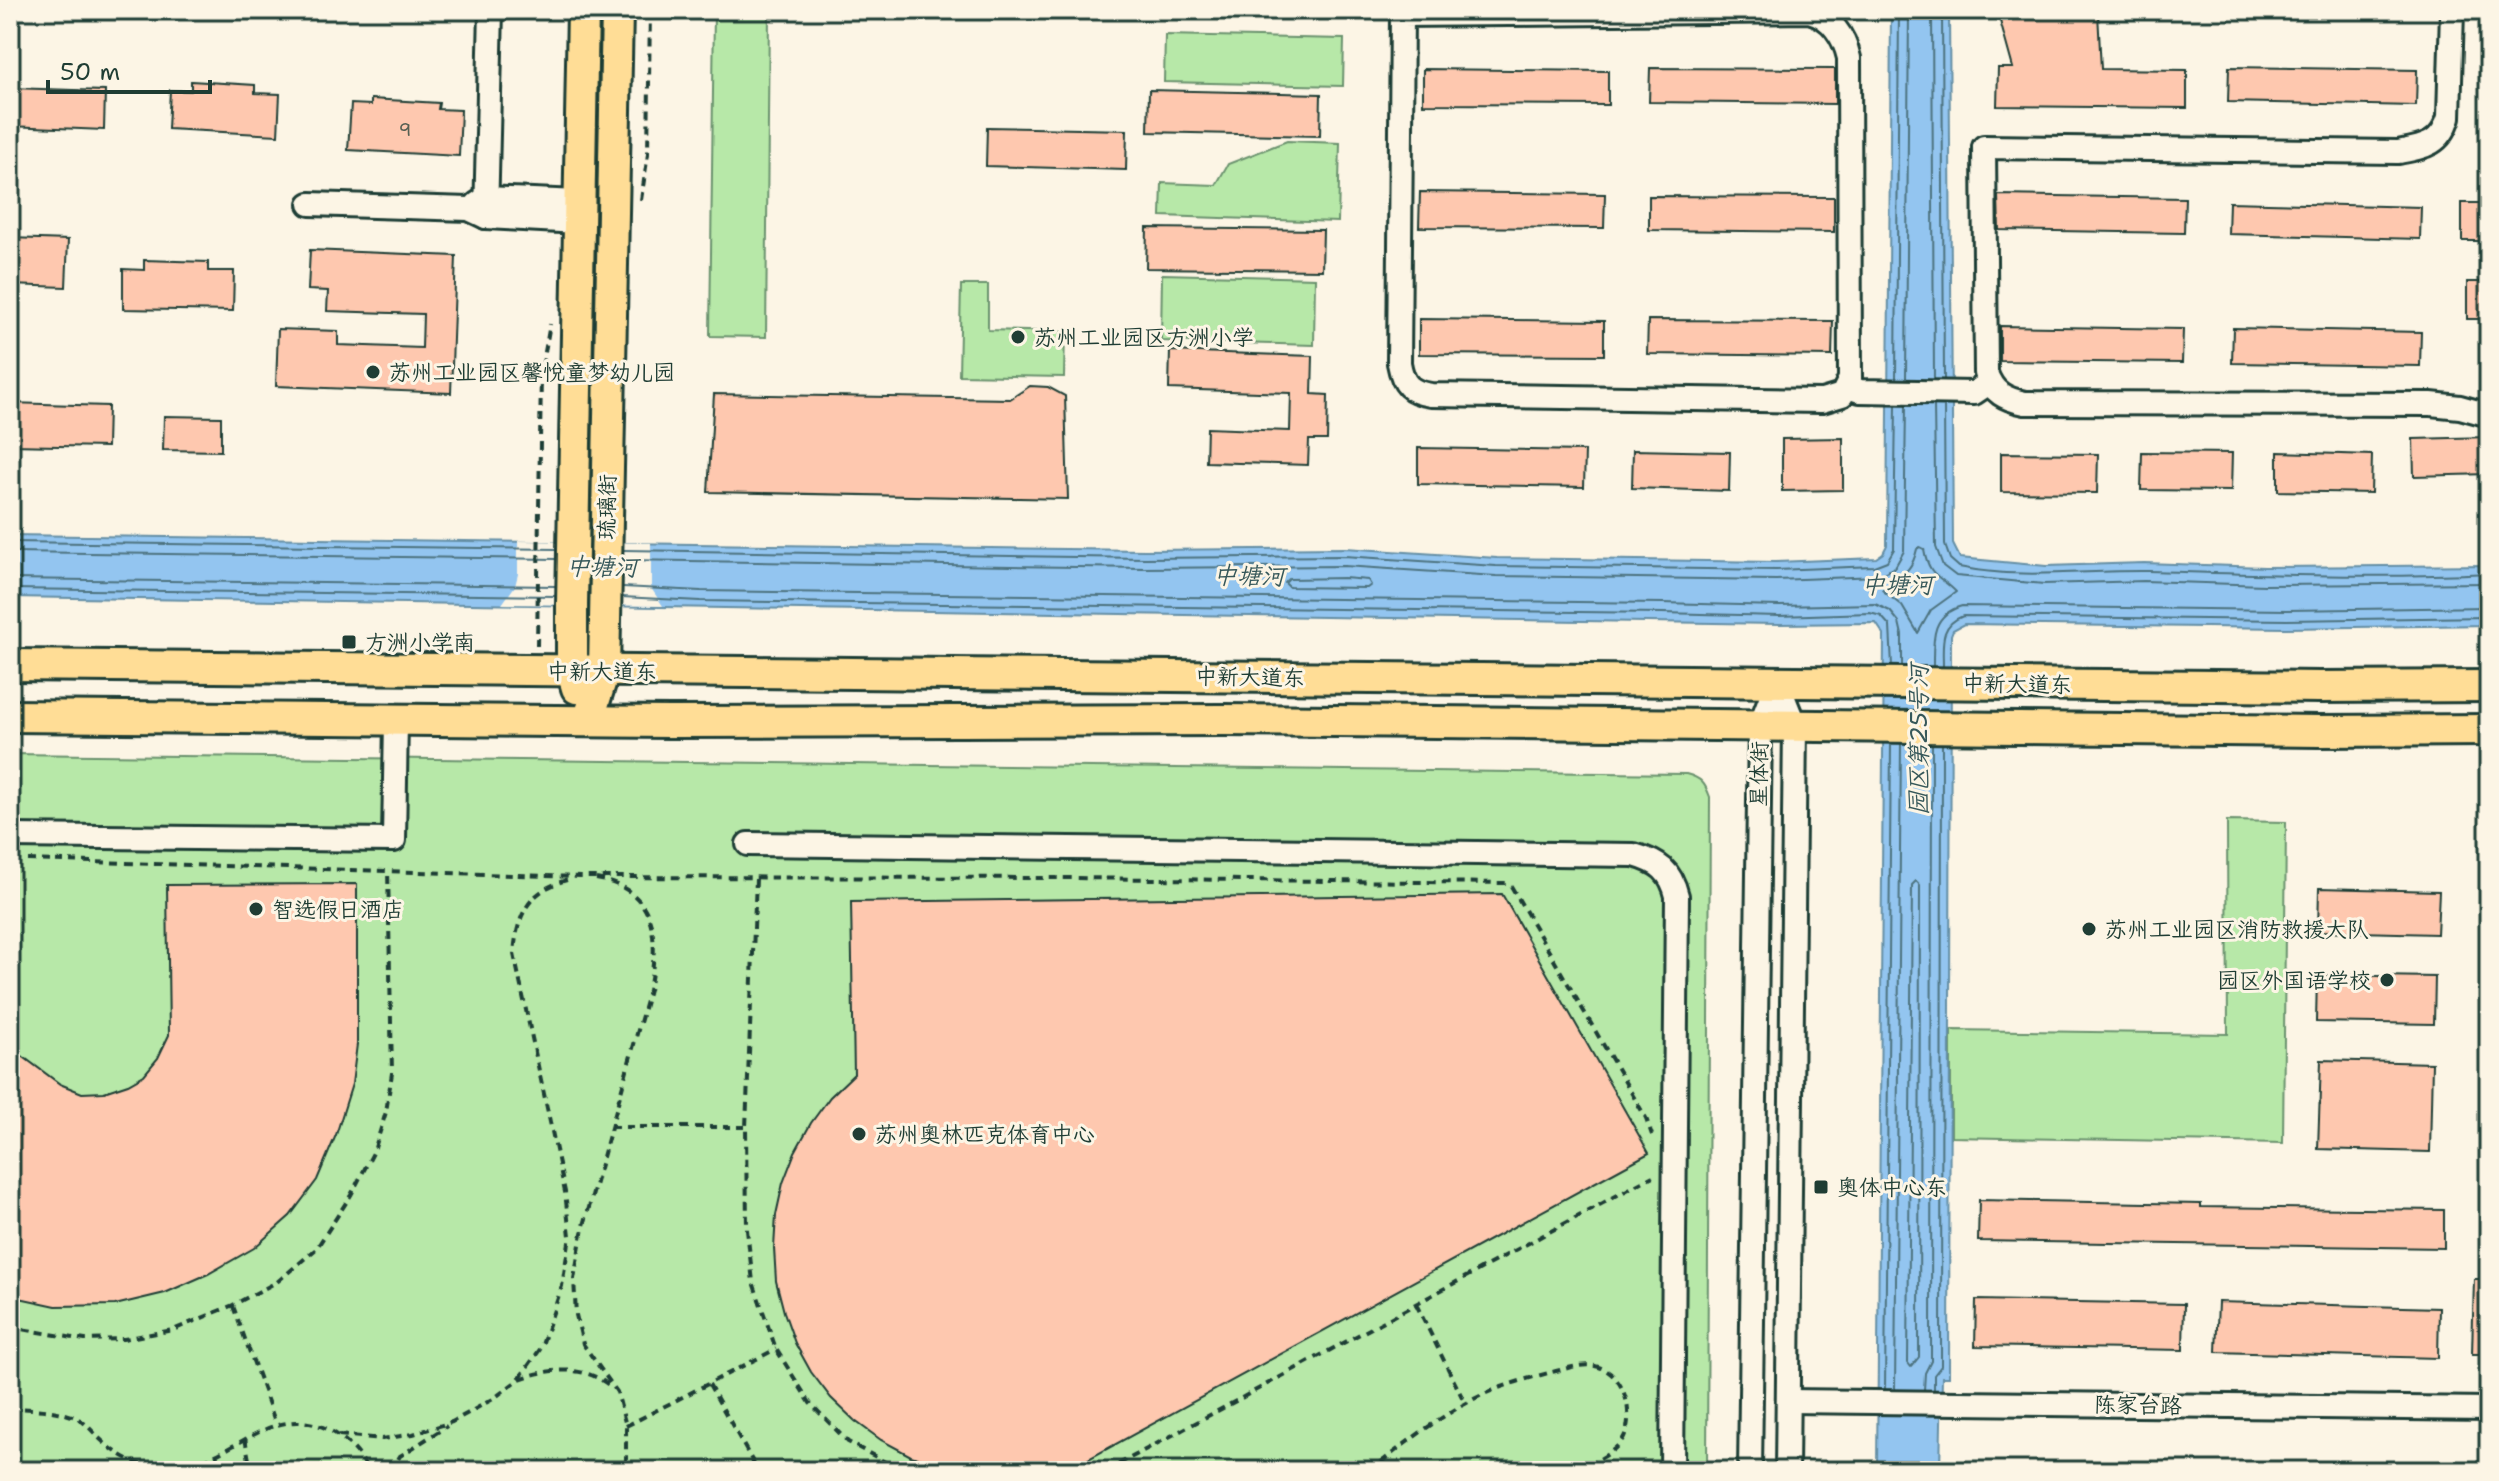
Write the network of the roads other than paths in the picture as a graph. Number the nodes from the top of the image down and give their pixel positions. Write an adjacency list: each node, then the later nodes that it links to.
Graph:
1 (491, 10): 8 (street)
2 (583, 10): 9 (main road, 琉璃街)
3 (617, 10): 15 (main road, 琉璃街)
4 (2452, 10): 10 (street)
5 (1637, 11): 6 (street); 11 (street)
6 (1609, 12): 11 (street)
7 (310, 204): 8 (street)
8 (481, 208): 9 (street)
9 (579, 212): 14 (main road, 琉璃街)
10 (1989, 383): 11 (street); 12 (street)
11 (1848, 387)
12 (2489, 415)
13 (10, 665): 14 (main road, 中新大道东)
14 (572, 671): 15 (main road, 中新大道东); 20 (main road, 琉璃街)
15 (604, 671): 16 (main road, 中新大道东); 20 (main road, 琉璃街)
16 (1777, 681): 17 (main road, 中新大道东); 21 (street, 星体街); 22 (street, 星体街)
17 (2489, 686)
18 (10, 716): 19 (main road, 中新大道东)
19 (396, 720): 20 (main road, 中新大道东); 24 (street)
20 (588, 721): 21 (main road, 中新大道东)
21 (1760, 725): 22 (main road, 中新大道东); 29 (street, 星体街)
22 (1795, 726): 23 (main road, 中新大道东); 26 (street, 星体街)
23 (2489, 730)
24 (10, 836)
25 (748, 844): 28 (street)
26 (1788, 1401): 27 (street, 陈家台路); 30 (street, 星体街)
27 (2489, 1409)
28 (1672, 1471)
29 (1750, 1471)
30 (1787, 1471)

